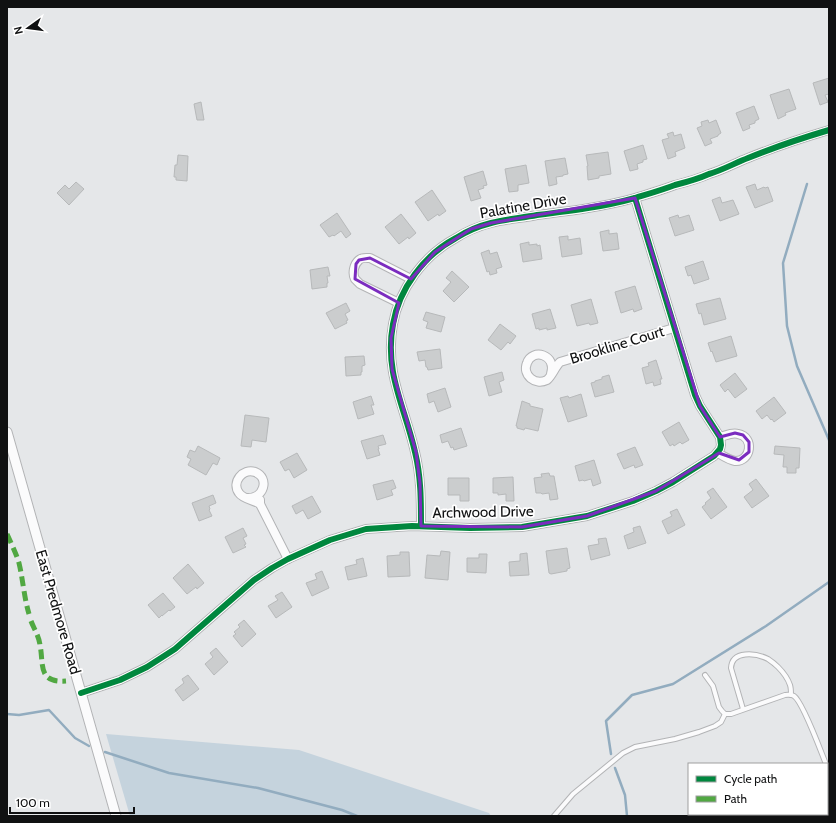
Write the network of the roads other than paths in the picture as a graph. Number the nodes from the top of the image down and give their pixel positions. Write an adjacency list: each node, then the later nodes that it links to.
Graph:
1 (829, 130): 2 (street, Palatine Drive)
2 (635, 198): 3 (street, Palatine Drive); 5 (street)
3 (411, 279): 4 (street, Palatine Drive); 4 (street)
4 (399, 303): 15 (street, Palatine Drive)
5 (674, 328): 7 (street, Brookline Court); 10 (street)
6 (548, 358): 7 (street, Brookline Court); 8 (street, Brookline Court); 8 (street, Brookline Court)
7 (560, 362): 8 (street, Brookline Court)
8 (551, 374)
9 (7, 432): 18 (street, East Predmore Road)
10 (720, 437): 11 (street); 11 (street)
11 (718, 453): 15 (street, Archwood Drive)
12 (262, 491): 13 (street); 13 (street); 14 (street)
13 (247, 498): 14 (street)
14 (260, 504): 16 (street)
15 (421, 526): 16 (street, Archwood Drive)
16 (288, 558): 18 (street, Archwood Drive)
17 (706, 675): 21 (lane)
18 (81, 693): 23 (street, East Predmore Road)
19 (791, 695): 20 (lane); 20 (lane); 22 (lane)
20 (743, 709): 21 (lane)
21 (725, 714): 24 (lane)
22 (826, 763)
23 (116, 816)
24 (554, 816)

